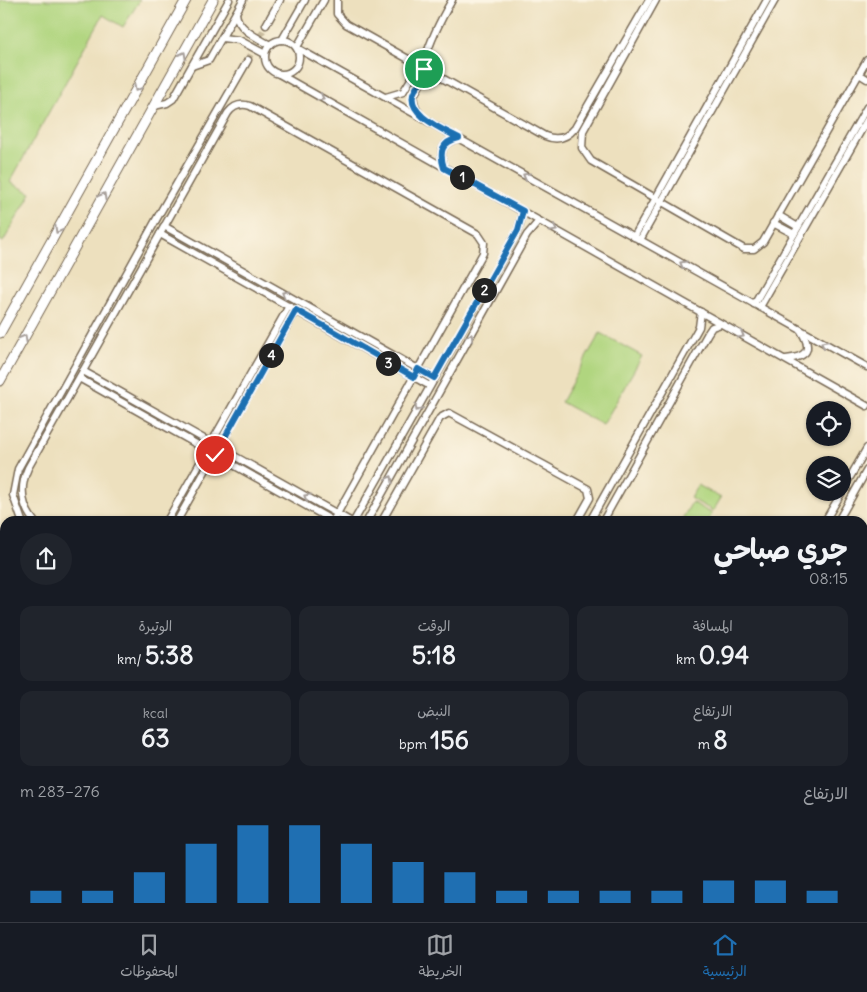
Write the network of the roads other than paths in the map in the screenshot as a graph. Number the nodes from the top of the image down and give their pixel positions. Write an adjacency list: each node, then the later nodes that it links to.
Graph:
1 (186, 0): 62 (main road, one-way to 62)
2 (213, 0): 34 (main road, one-way to 2)
3 (229, 0): 25 (street)
4 (243, 0): 14 (street)
5 (280, 0): 15 (street)
6 (305, 0): 19 (street)
7 (324, 0): 21 (street)
8 (337, 0): 26 (street)
9 (452, 0): 26 (street)
10 (649, 0): 26 (street)
11 (656, 0): 40 (street)
12 (767, 0): 40 (street)
13 (775, 0): 41 (street)
14 (236, 12): 16 (street); 17 (street)
15 (266, 25)
16 (245, 30): 18 (street); 20 (street)
17 (222, 38): 18 (street); 25 (street)
18 (240, 40): 22 (street)
19 (282, 40): 20 (street); 21 (street)
20 (270, 45): 22 (street)
21 (297, 48): 28 (street); 33 (street)
22 (265, 54): 28 (street)
23 (248, 60): 87 (street)
24 (867, 60): 27 (street)
25 (192, 66): 34 (street)
26 (423, 67): 31 (street); 32 (street)
27 (865, 68): 29 (street)
28 (279, 74): 39 (street, one-way to 39)
29 (859, 74): 30 (street); 43 (street)
30 (867, 79)
31 (409, 84): 32 (street); 33 (street)
32 (416, 88): 36 (street)
33 (386, 97): 36 (street)
34 (154, 106): 71 (main road, one-way to 34)
35 (867, 107): 47 (street)
36 (421, 117): 38 (street)
37 (867, 120): 56 (street)
38 (459, 138): 39 (street); 50 (street, one-way to 38)
39 (444, 168): 42 (street)
40 (655, 198): 41 (street); 50 (street)
41 (661, 202): 45 (street); 51 (street)
42 (523, 211): 44 (street); 54 (street)
43 (778, 216): 45 (street); 47 (street)
44 (539, 221): 57 (street); 59 (street, one-way to 59)
45 (774, 223): 49 (street)
46 (164, 226): 48 (street); 52 (street); 65 (street)
47 (798, 227): 49 (street)
48 (160, 234): 53 (street); 66 (street)
49 (794, 234): 56 (street)
50 (634, 237): 51 (street)
51 (640, 240): 56 (street, one-way to 51)
52 (220, 258): 53 (street); 65 (street, one-way to 52)
53 (216, 265): 55 (street)
54 (476, 302): 57 (street); 69 (street)
55 (289, 306): 58 (street); 75 (street)
56 (757, 306): 61 (street)
57 (486, 308): 80 (street, one-way to 57)
58 (296, 310): 67 (street); 77 (street)
59 (701, 312): 60 (street); 70 (street)
60 (721, 324): 63 (street, one-way to 63); 72 (street)
61 (800, 330): 63 (street); 64 (street, one-way to 61)
62 (0, 333)
63 (785, 359): 74 (street)
64 (867, 368)
65 (418, 369): 67 (street); 69 (street)
66 (83, 371): 68 (street); 75 (street)
67 (414, 377): 73 (street); 86 (street)
68 (79, 378): 79 (street); 88 (street)
69 (434, 378): 73 (street)
70 (669, 380): 72 (street); 97 (street)
71 (0, 381)
72 (679, 385): 98 (street)
73 (430, 386): 76 (street, one-way to 76)
74 (867, 406)
75 (212, 443): 77 (street); 79 (street)
76 (396, 446): 80 (street); 93 (street)
77 (219, 447): 81 (street); 86 (street, one-way to 77)
78 (867, 448): 83 (street)
79 (207, 450): 81 (street); 89 (street)
80 (406, 451): 94 (street, one-way to 80)
81 (215, 455): 90 (street); 91 (street)
82 (867, 470): 85 (street)
83 (851, 476)
84 (837, 501): 85 (street); 99 (street)
85 (846, 507): 100 (street)
86 (337, 514): 92 (street)
87 (20, 516)
88 (31, 516)
89 (171, 516)
90 (180, 516)
91 (324, 516)
92 (341, 516)
93 (357, 516)
94 (369, 516)
95 (385, 516): 96 (street)
96 (580, 516)
97 (593, 516)
98 (606, 516)
99 (828, 516)
100 (841, 516)

